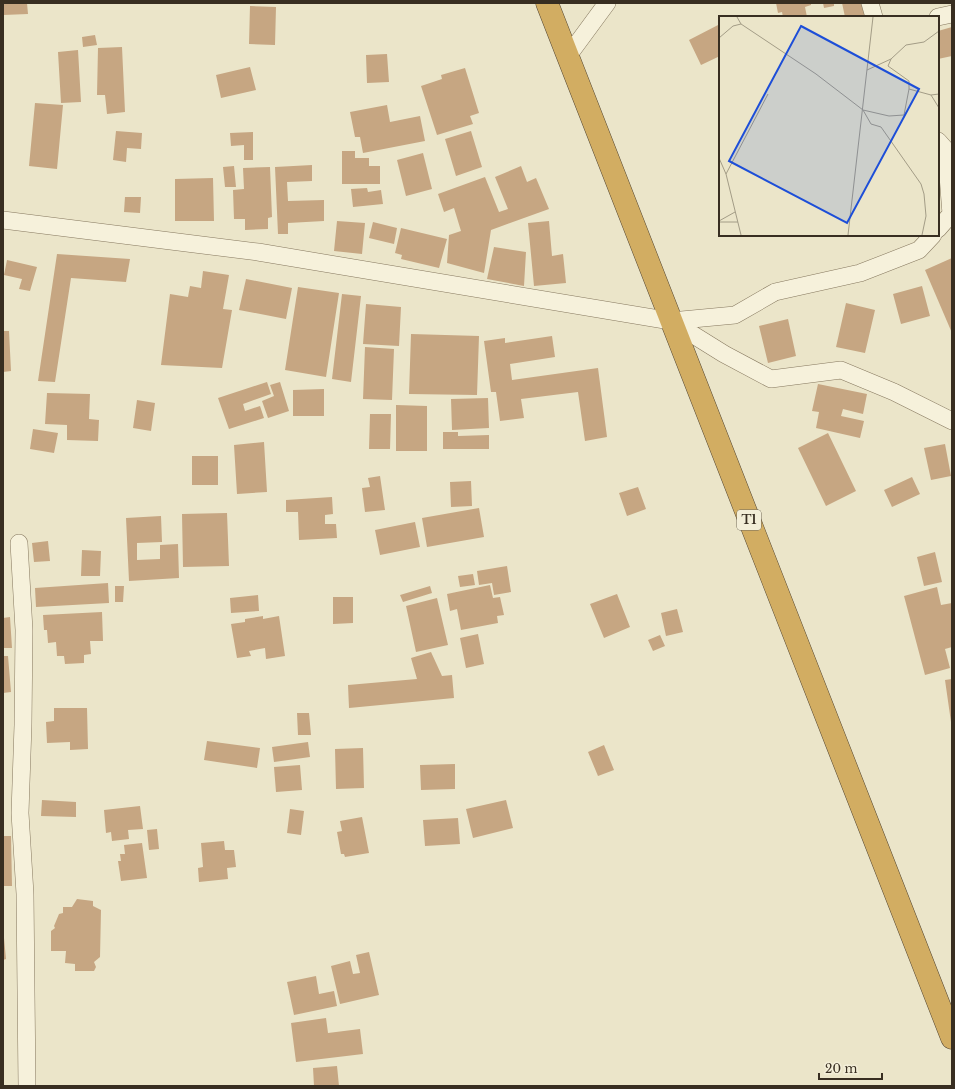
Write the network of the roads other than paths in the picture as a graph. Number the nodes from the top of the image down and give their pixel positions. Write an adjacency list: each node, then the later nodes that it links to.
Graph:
1 (547, 3): 7 (highway, T1)
2 (606, 3): 7 (street)
3 (870, 3): 5 (street)
4 (952, 14): 6 (street)
5 (874, 16)
6 (939, 17)
7 (568, 56): 12 (highway, T1)
8 (939, 142): 10 (street)
9 (3, 220): 12 (street)
10 (939, 228)
11 (931, 236): 12 (street)
12 (671, 321): 13 (street); 15 (highway, T1)
13 (952, 421)
14 (19, 543): 16 (street)
15 (952, 1038)
16 (27, 1086)

